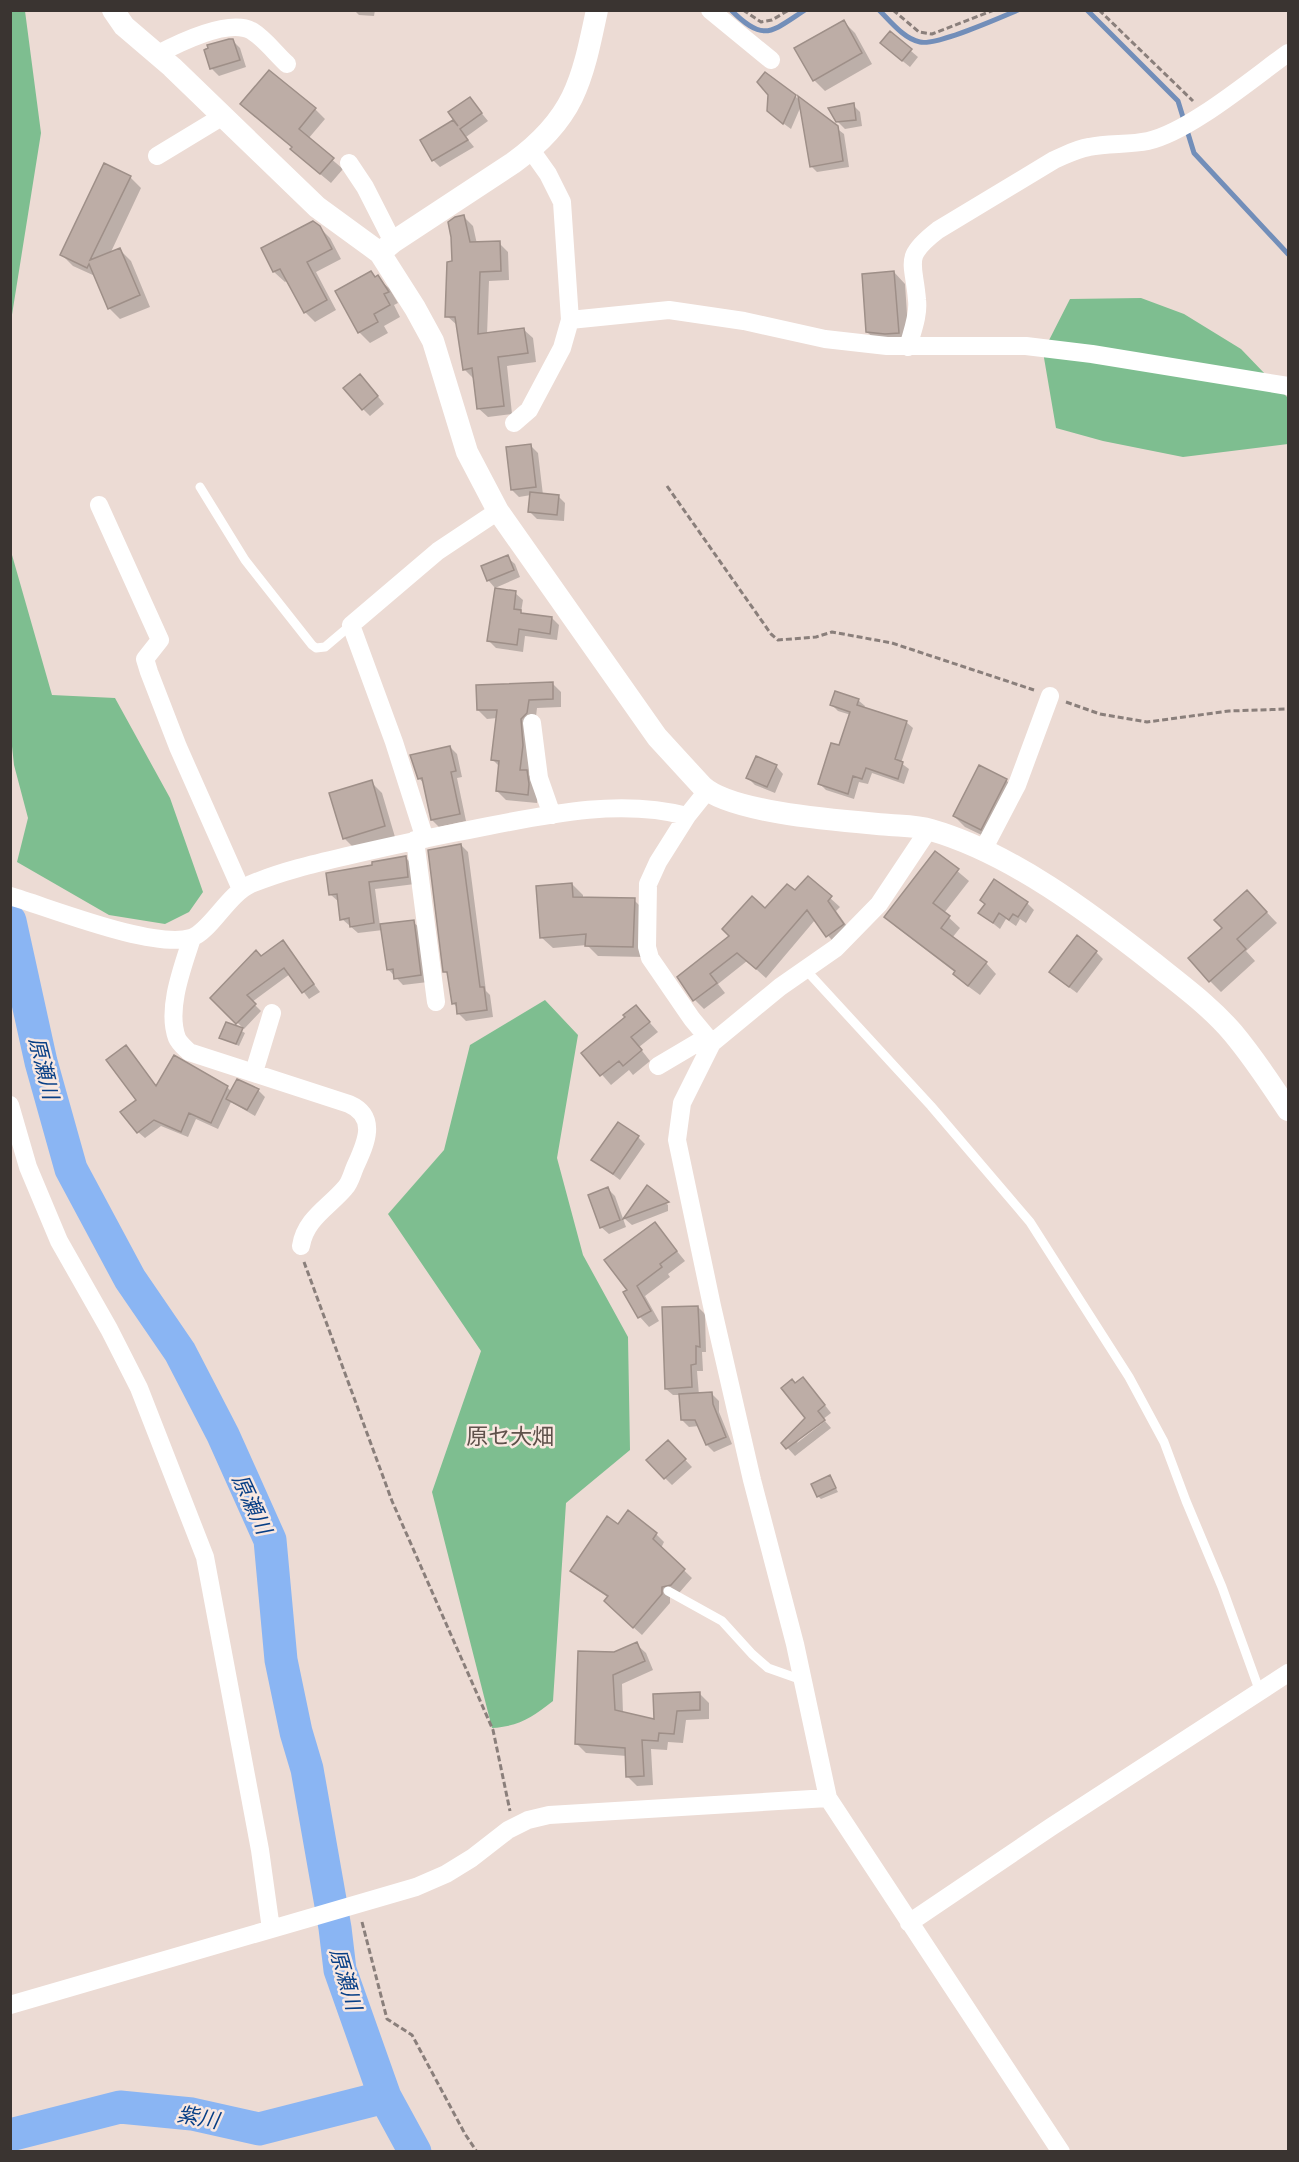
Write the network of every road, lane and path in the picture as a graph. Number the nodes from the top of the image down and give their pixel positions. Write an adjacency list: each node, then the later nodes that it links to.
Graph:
1 (113, 10): 10 (street)
2 (597, 10): 15 (street)
3 (710, 10): 11 (street)
4 (743, 10): 5 (path)
5 (789, 10)
6 (893, 10): 7 (path)
7 (994, 10)
8 (1099, 10): 14 (path)
9 (1288, 53): 14 (street)
10 (158, 54): 12 (street); 13 (street)
11 (771, 60)
12 (287, 64)
13 (223, 116): 16 (street); 18 (street)
14 (1200, 116): 20 (street)
15 (531, 150): 18 (street); 19 (street)
16 (157, 156)
17 (349, 163): 18 (street)
18 (386, 248): 26 (street)
19 (570, 320): 20 (street); 22 (street)
20 (908, 346): 21 (street)
21 (1288, 386)
22 (514, 423)
23 (667, 486): 28 (path)
24 (200, 487): 27 (lane)
25 (99, 505): 37 (street)
26 (498, 512): 27 (street); 31 (street)
27 (351, 625): 35 (street)
28 (1050, 696): 29 (path); 36 (street)
29 (1288, 709)
30 (532, 723): 32 (street)
31 (707, 791): 33 (street); 34 (street)
32 (552, 815): 33 (street); 35 (street)
33 (687, 816): 43 (street)
34 (929, 829): 36 (street); 40 (street)
35 (420, 839): 37 (street); 41 (street)
36 (983, 850): 47 (street)
37 (241, 888): 39 (street)
38 (10, 896): 39 (street)
39 (192, 938): 45 (street)
40 (805, 969): 43 (street); 53 (lane)
41 (436, 1002)
42 (272, 1013): 45 (street)
43 (709, 1040): 44 (street); 52 (street)
44 (658, 1066)
45 (254, 1072): 49 (street)
46 (10, 1105): 48 (street)
47 (1288, 1110)
48 (19, 1169): 58 (street)
49 (302, 1246): 55 (path)
50 (668, 1591): 52 (lane)
51 (1288, 1673): 53 (street)
52 (802, 1680): 54 (street)
53 (1260, 1692): 57 (street)
54 (828, 1798): 55 (street); 57 (street)
55 (513, 1827): 56 (street)
56 (360, 1904): 58 (street); 60 (path)
57 (909, 1923): 61 (street)
58 (275, 1928): 59 (street)
59 (10, 2005)
60 (477, 2151)
61 (1061, 2151)

